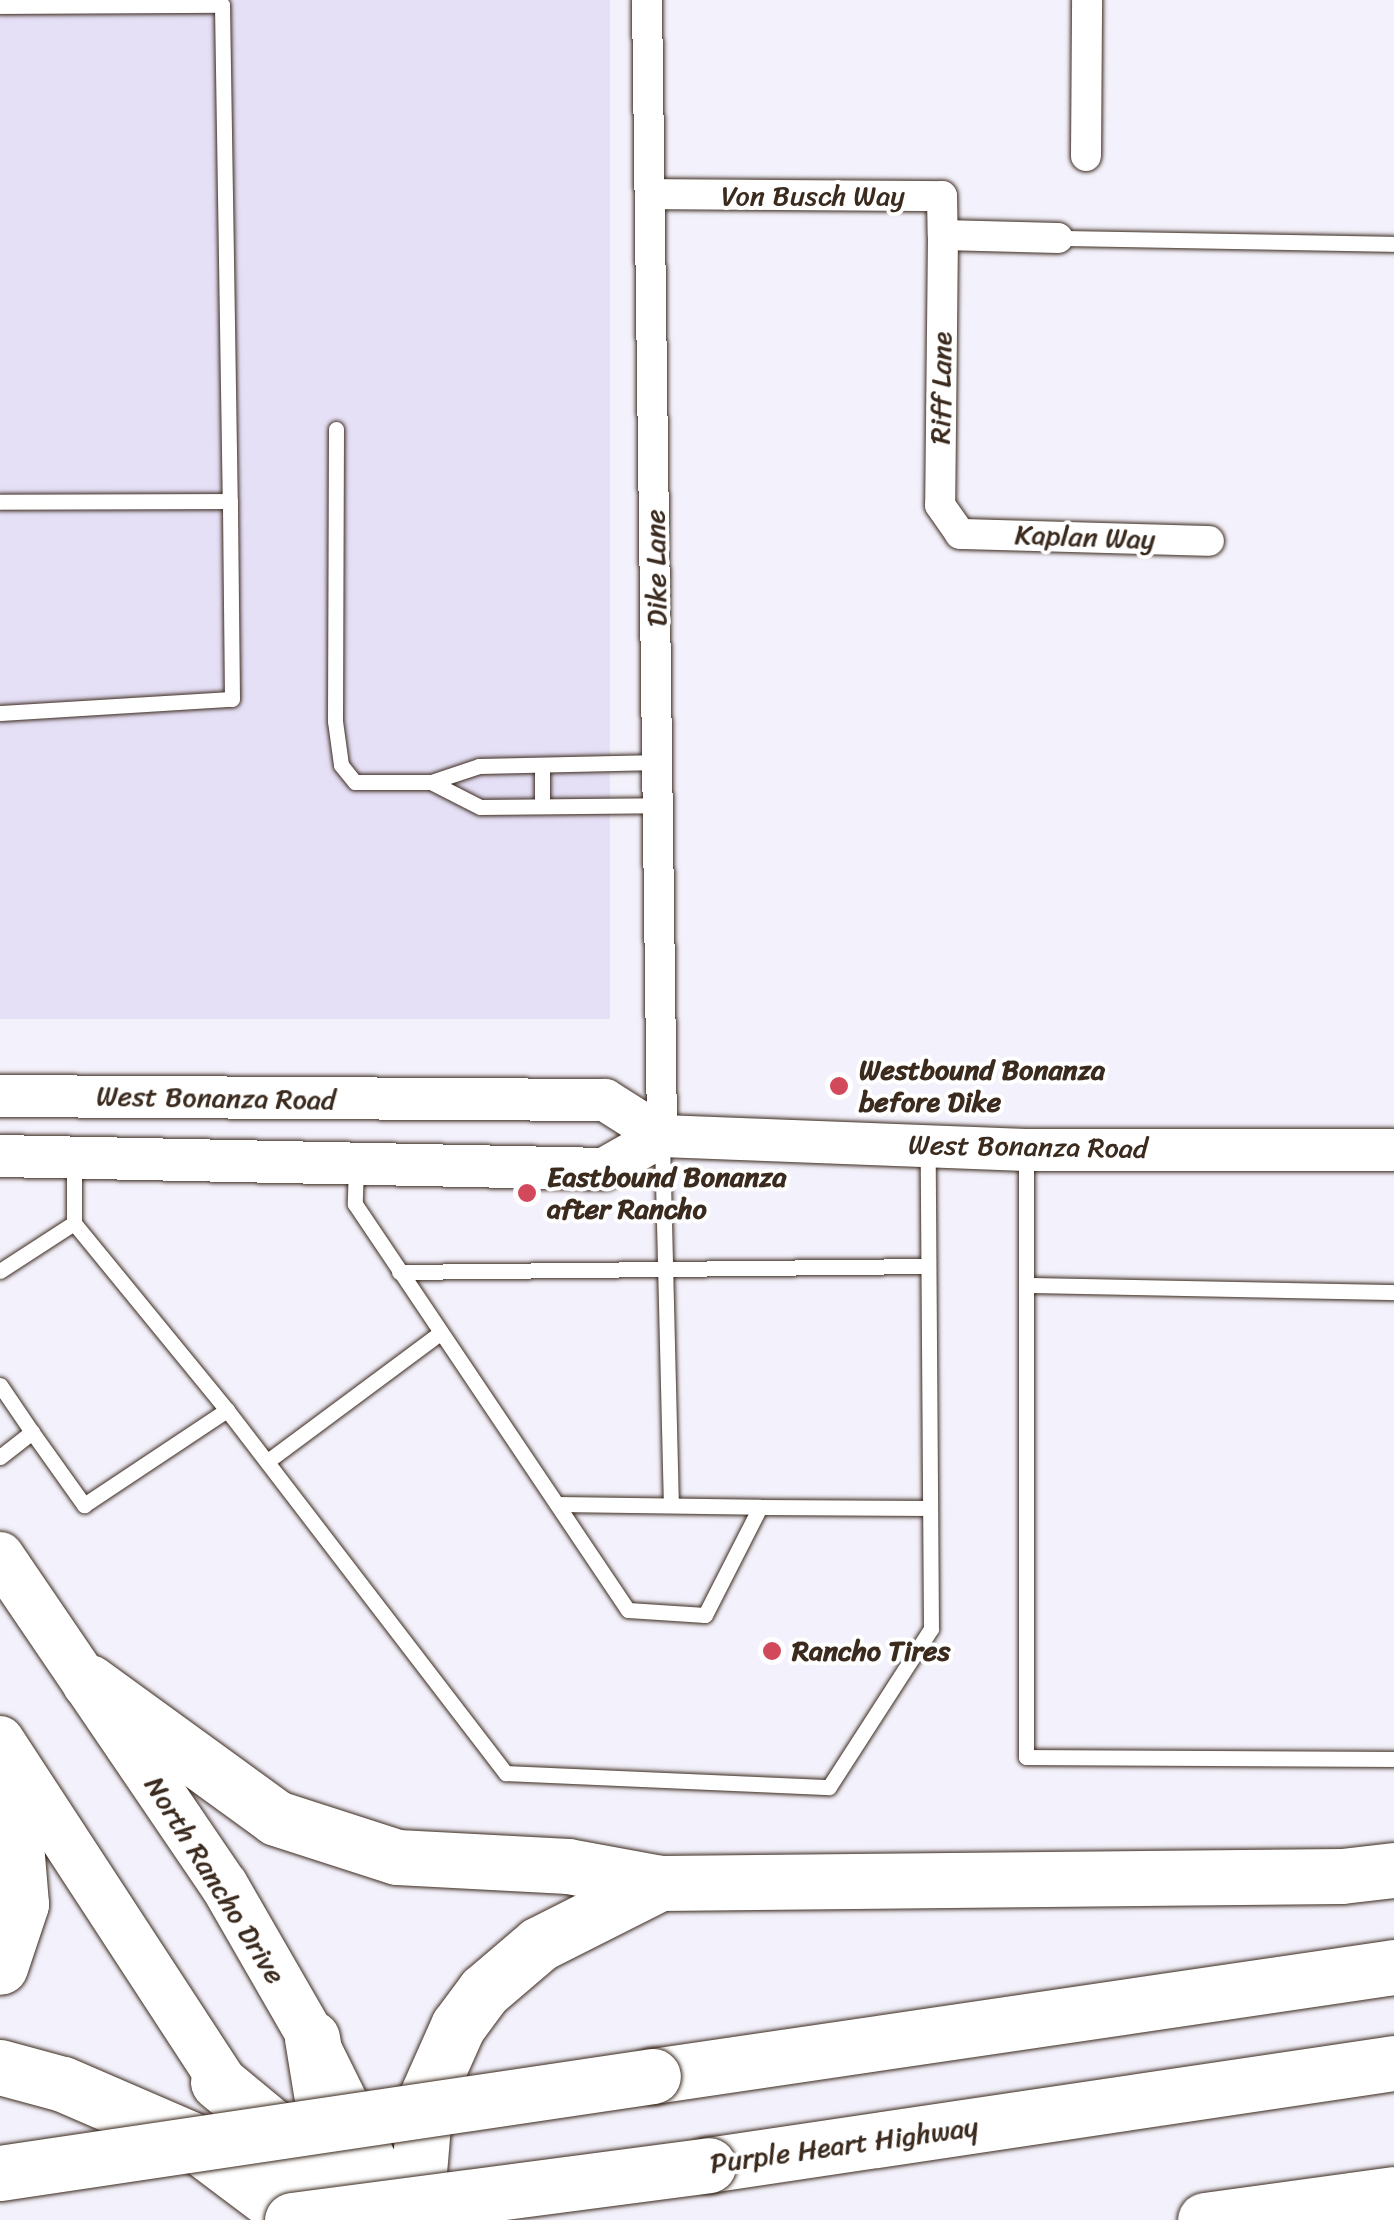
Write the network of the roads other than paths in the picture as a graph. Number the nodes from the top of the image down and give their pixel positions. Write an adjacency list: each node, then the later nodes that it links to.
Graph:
1 (648, 0): 5 (street, Dike Lane)
2 (1087, 0): 4 (street)
3 (0, 6): 10 (lane)
4 (1086, 156)
5 (650, 194): 6 (street, Von Busch Way); 15 (street, Dike Lane)
6 (943, 236): 7 (street); 12 (street, Riff Lane)
7 (1058, 238): 8 (lane)
8 (1394, 244)
9 (336, 429): 17 (lane)
10 (230, 501): 11 (lane); 14 (lane)
11 (0, 502)
12 (960, 534): 13 (street, Kaplan Way)
13 (1209, 541)
14 (0, 713)
15 (660, 762): 16 (lane); 18 (street, Dike Lane)
16 (542, 765): 17 (lane); 19 (lane)
17 (431, 782): 19 (lane)
18 (658, 804): 19 (lane); 22 (street, Dike Lane)
19 (542, 806)
20 (0, 1096): 21 (main road, West Bonanza Road)
21 (357, 1099): 22 (main road, West Bonanza Road); 28 (main road)
22 (662, 1136): 23 (main road, West Bonanza Road); 28 (main road); 30 (lane)
23 (928, 1146): 24 (main road, West Bonanza Road); 31 (lane)
24 (1026, 1150): 25 (main road, West Bonanza Road); 34 (lane)
25 (1394, 1150)
26 (0, 1156): 27 (main road)
27 (74, 1160): 28 (main road); 29 (lane)
28 (356, 1167): 33 (lane)
29 (74, 1223): 32 (lane); 38 (lane)
30 (665, 1266): 31 (lane); 33 (lane); 43 (lane)
31 (928, 1266): 45 (lane)
32 (0, 1271)
33 (399, 1272): 36 (lane)
34 (1026, 1285): 35 (lane); 49 (lane)
35 (1394, 1292)
36 (440, 1333): 41 (lane); 42 (lane)
37 (0, 1384): 39 (lane)
38 (228, 1410): 39 (lane); 41 (lane)
39 (32, 1432): 40 (lane)
40 (0, 1457)
41 (269, 1460): 45 (lane)
42 (557, 1504): 43 (lane); 44 (lane)
43 (671, 1506): 44 (lane)
44 (760, 1507): 45 (lane)
45 (930, 1508)
46 (0, 1556): 47 (main road, North Rancho Drive)
47 (89, 1682): 52 (highway); 55 (main road, North Rancho Drive)
48 (0, 1740): 58 (main road)
49 (1394, 1759)
50 (0, 1798): 54 (highway)
51 (1394, 1870): 52 (highway)
52 (660, 1883): 65 (highway)
53 (1394, 1966): 59 (highway, bridge)
54 (0, 1968)
55 (312, 2038): 61 (highway); 64 (main road, North Rancho Drive)
56 (1394, 2063): 62 (highway, Purple Heart Highway, bridge)
57 (0, 2067): 62 (highway)
58 (218, 2082): 61 (highway)
59 (0, 2173)
60 (1394, 2194): 66 (highway)
61 (328, 2204): 63 (highway)
62 (295, 2220)
63 (386, 2220)
64 (402, 2220)
65 (415, 2220)
66 (1206, 2220)

